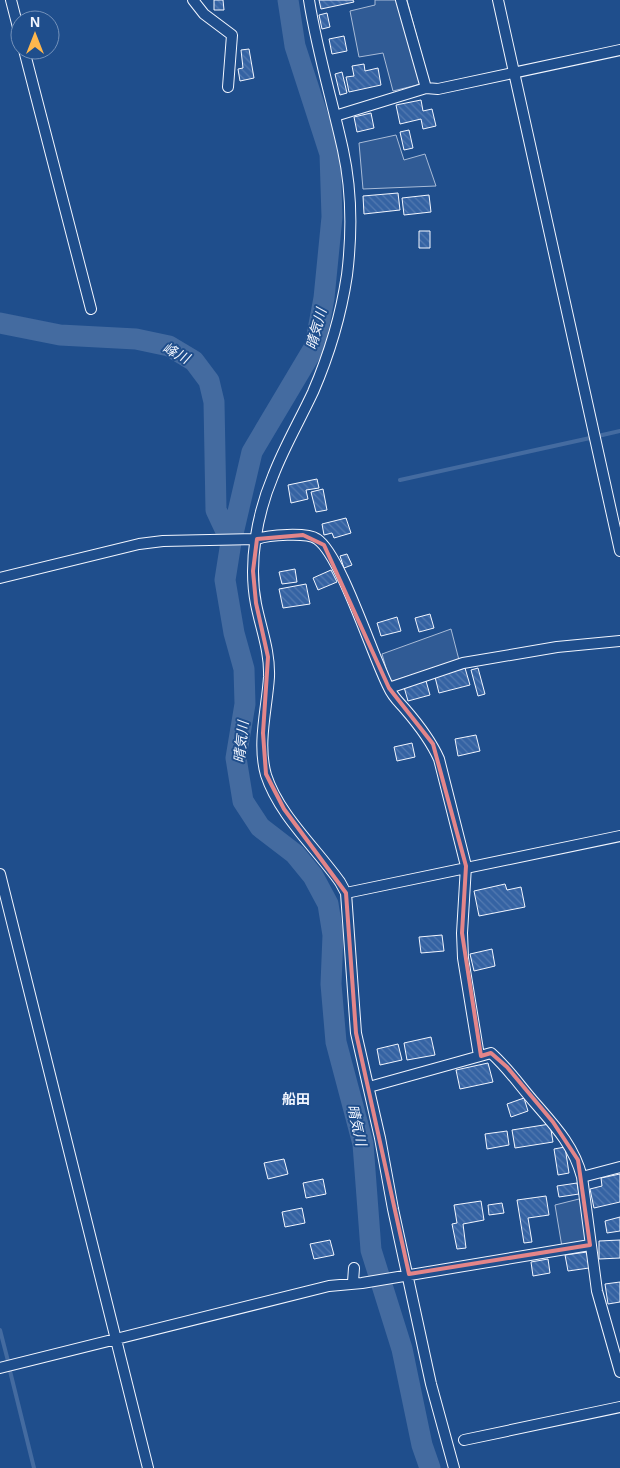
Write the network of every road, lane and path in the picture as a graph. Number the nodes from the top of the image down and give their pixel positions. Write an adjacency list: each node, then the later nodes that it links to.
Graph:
1 (193, 0): 8 (street)
2 (309, 0): 10 (street)
3 (401, 0): 9 (street)
4 (498, 0): 7 (street)
5 (620, 50): 7 (street)
6 (27, 60): 11 (street)
7 (516, 74): 9 (street); 13 (street)
8 (228, 87)
9 (426, 88): 10 (street)
10 (334, 116): 12 (street)
11 (91, 309)
12 (253, 540): 14 (street); 16 (street); 20 (street)
13 (620, 551)
14 (0, 578)
15 (620, 642): 16 (street)
16 (389, 688): 18 (street)
17 (620, 836): 18 (street)
18 (466, 866): 20 (street); 21 (street)
19 (0, 874): 29 (street)
20 (346, 893): 22 (street)
21 (479, 1056): 22 (street); 24 (street)
22 (369, 1087): 27 (street)
23 (620, 1167): 24 (street)
24 (582, 1177): 25 (street)
25 (590, 1245): 27 (street); 31 (street)
26 (354, 1268): 28 (street)
27 (409, 1274): 28 (street); 35 (street)
28 (358, 1282): 29 (street)
29 (117, 1339): 30 (street); 34 (street)
30 (0, 1368)
31 (620, 1372)
32 (620, 1407): 33 (street)
33 (464, 1440)
34 (148, 1468)
35 (454, 1468)

